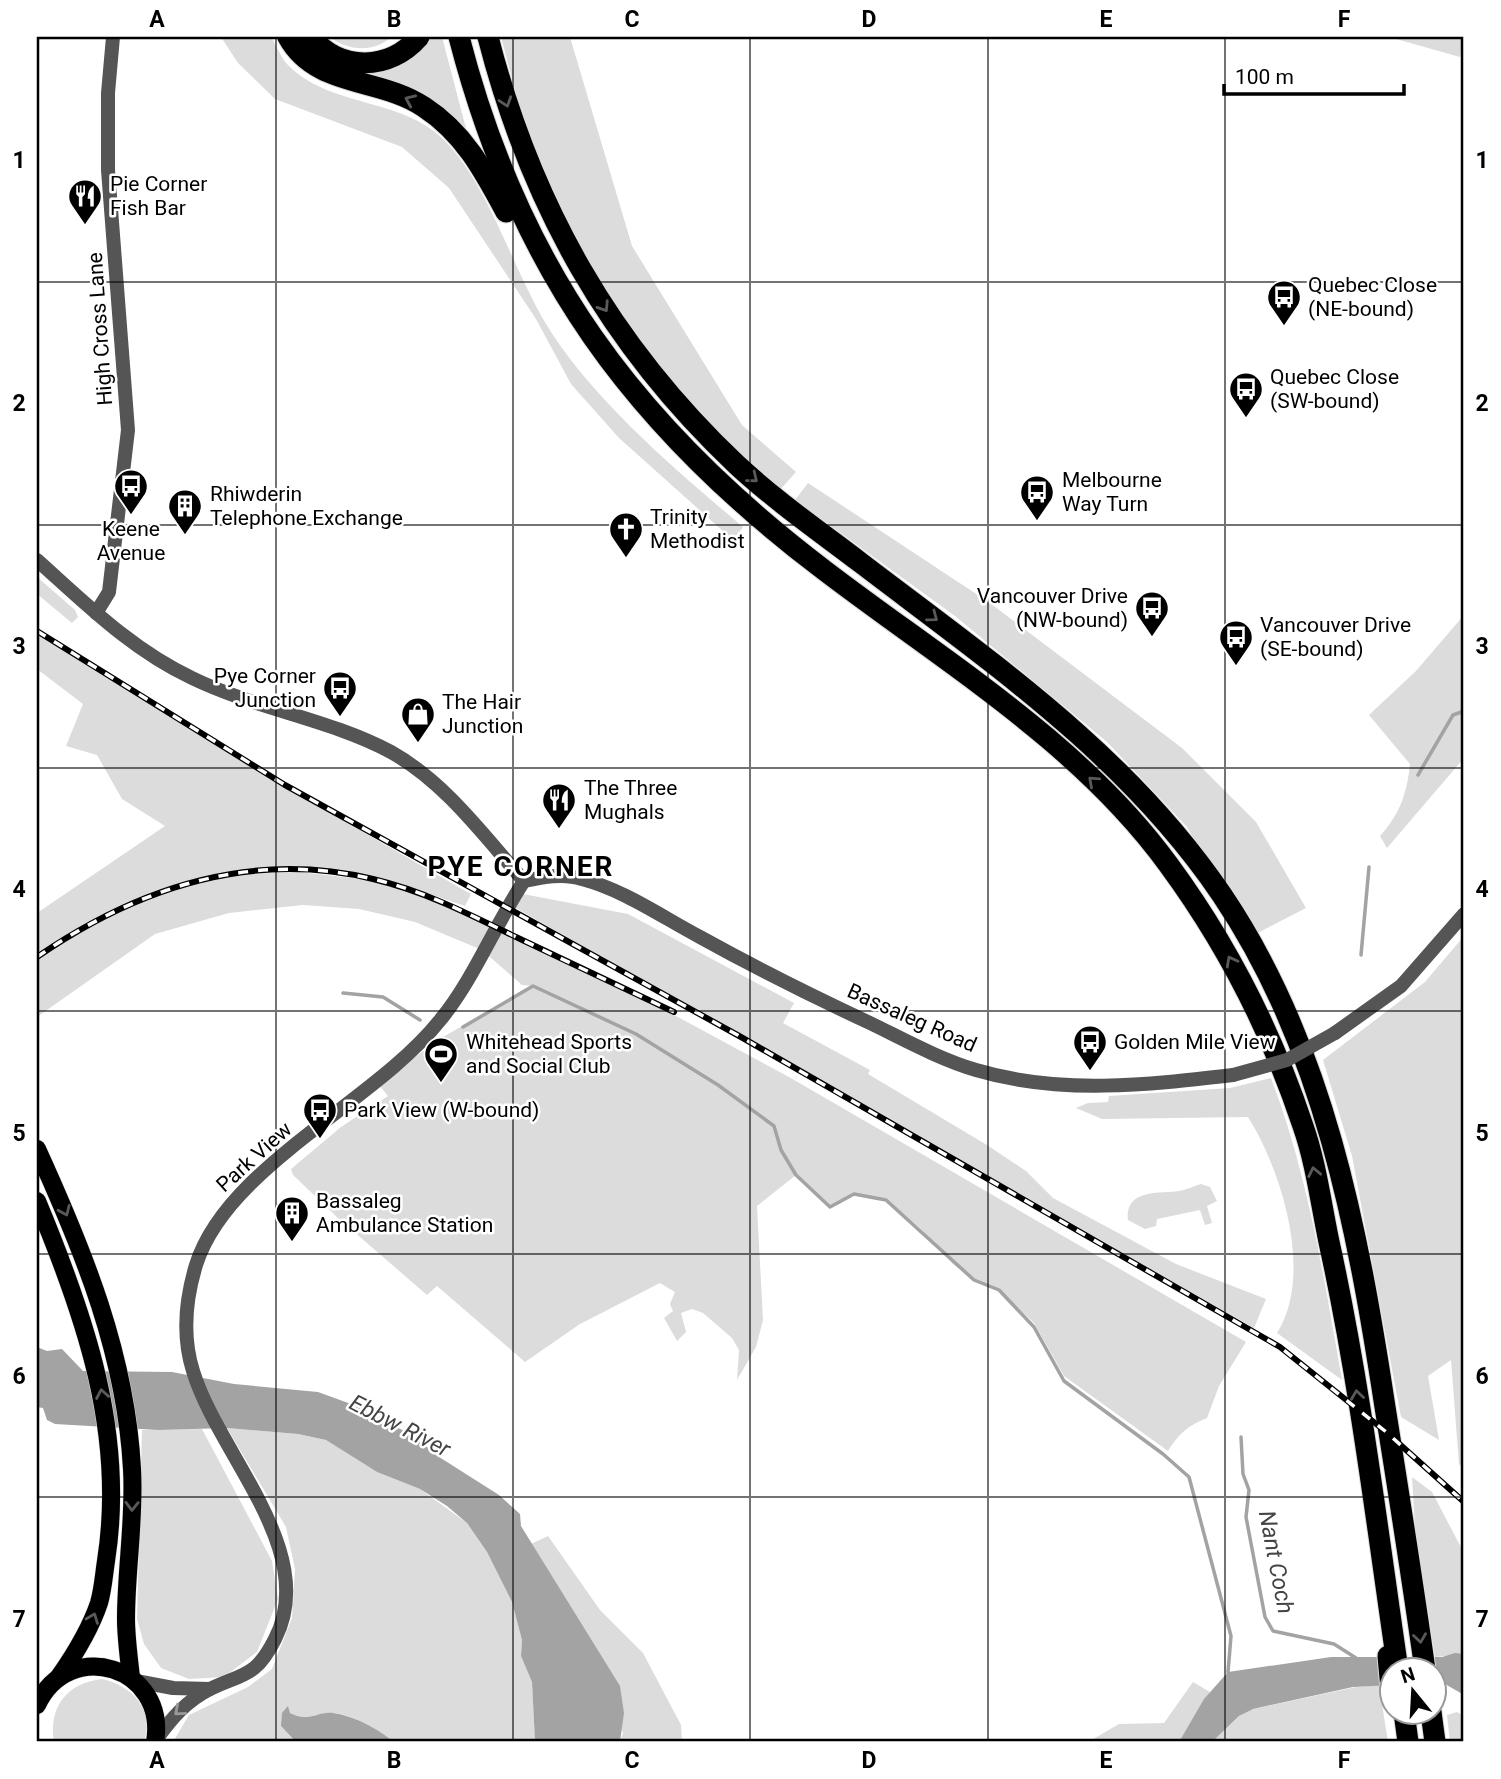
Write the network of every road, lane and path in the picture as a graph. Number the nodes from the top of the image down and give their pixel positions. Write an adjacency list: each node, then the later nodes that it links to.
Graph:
1 (114, 37): 9 (street, High Cross Lane)
2 (288, 37): 7 (highway, one-way to 2)
3 (311, 37): 4 (highway)
4 (419, 37)
5 (459, 37): 7 (highway)
6 (488, 37): 17 (highway, one-way to 17)
7 (603, 355): 14 (highway, one-way to 7)
8 (37, 559): 9 (street)
9 (96, 613): 10 (street)
10 (524, 881): 11 (street, Bassaleg Road, bridge); 20 (street, Park View)
11 (1464, 914)
12 (37, 1149): 18 (main road, one-way to 18)
13 (37, 1201): 19 (main road, one-way to 13)
14 (1385, 1608): 15 (highway); 16 (highway)
15 (1389, 1656)
16 (1395, 1656)
17 (1423, 1656)
18 (133, 1679): 19 (main road); 20 (street, Park View); 22 (main road)
19 (48, 1683): 21 (main road)
20 (210, 1689): 22 (street, Park View, one-way to 22)
21 (37, 1705)
22 (156, 1741)

